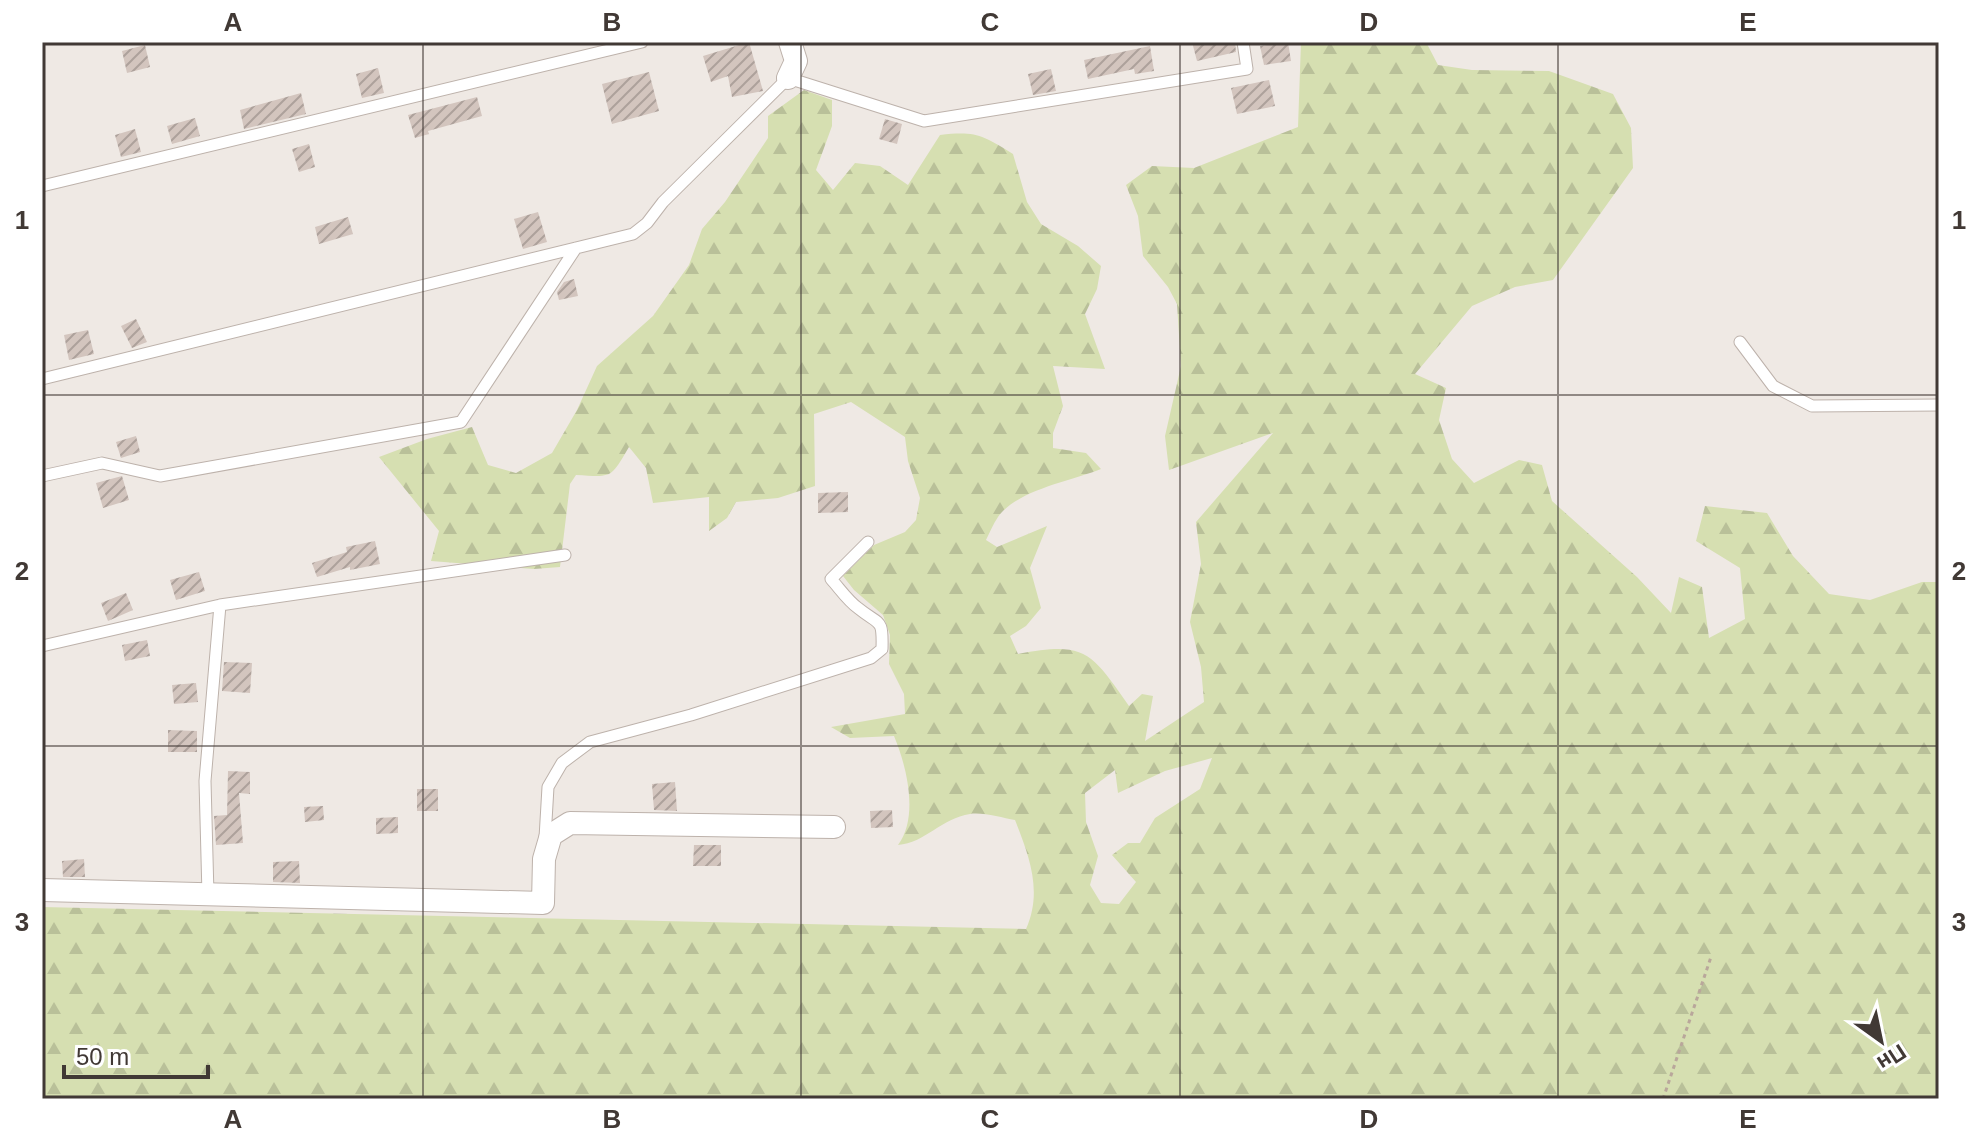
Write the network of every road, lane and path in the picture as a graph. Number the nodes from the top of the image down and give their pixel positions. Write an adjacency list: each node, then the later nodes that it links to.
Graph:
1 (642, 42): 5 (lane)
2 (790, 42): 4 (street)
3 (1243, 42): 4 (lane)
4 (788, 78): 6 (lane)
5 (42, 186)
6 (576, 248): 8 (lane); 10 (lane)
7 (1740, 342): 9 (lane)
8 (42, 379)
9 (1939, 405)
10 (42, 476)
11 (868, 542): 16 (lane)
12 (565, 555): 13 (lane)
13 (220, 605): 14 (lane); 18 (lane)
14 (42, 646)
15 (834, 827): 16 (street)
16 (544, 859): 18 (street)
17 (42, 890): 18 (street)
18 (208, 895)
19 (1711, 957): 20 (path)
20 (1663, 1099)

